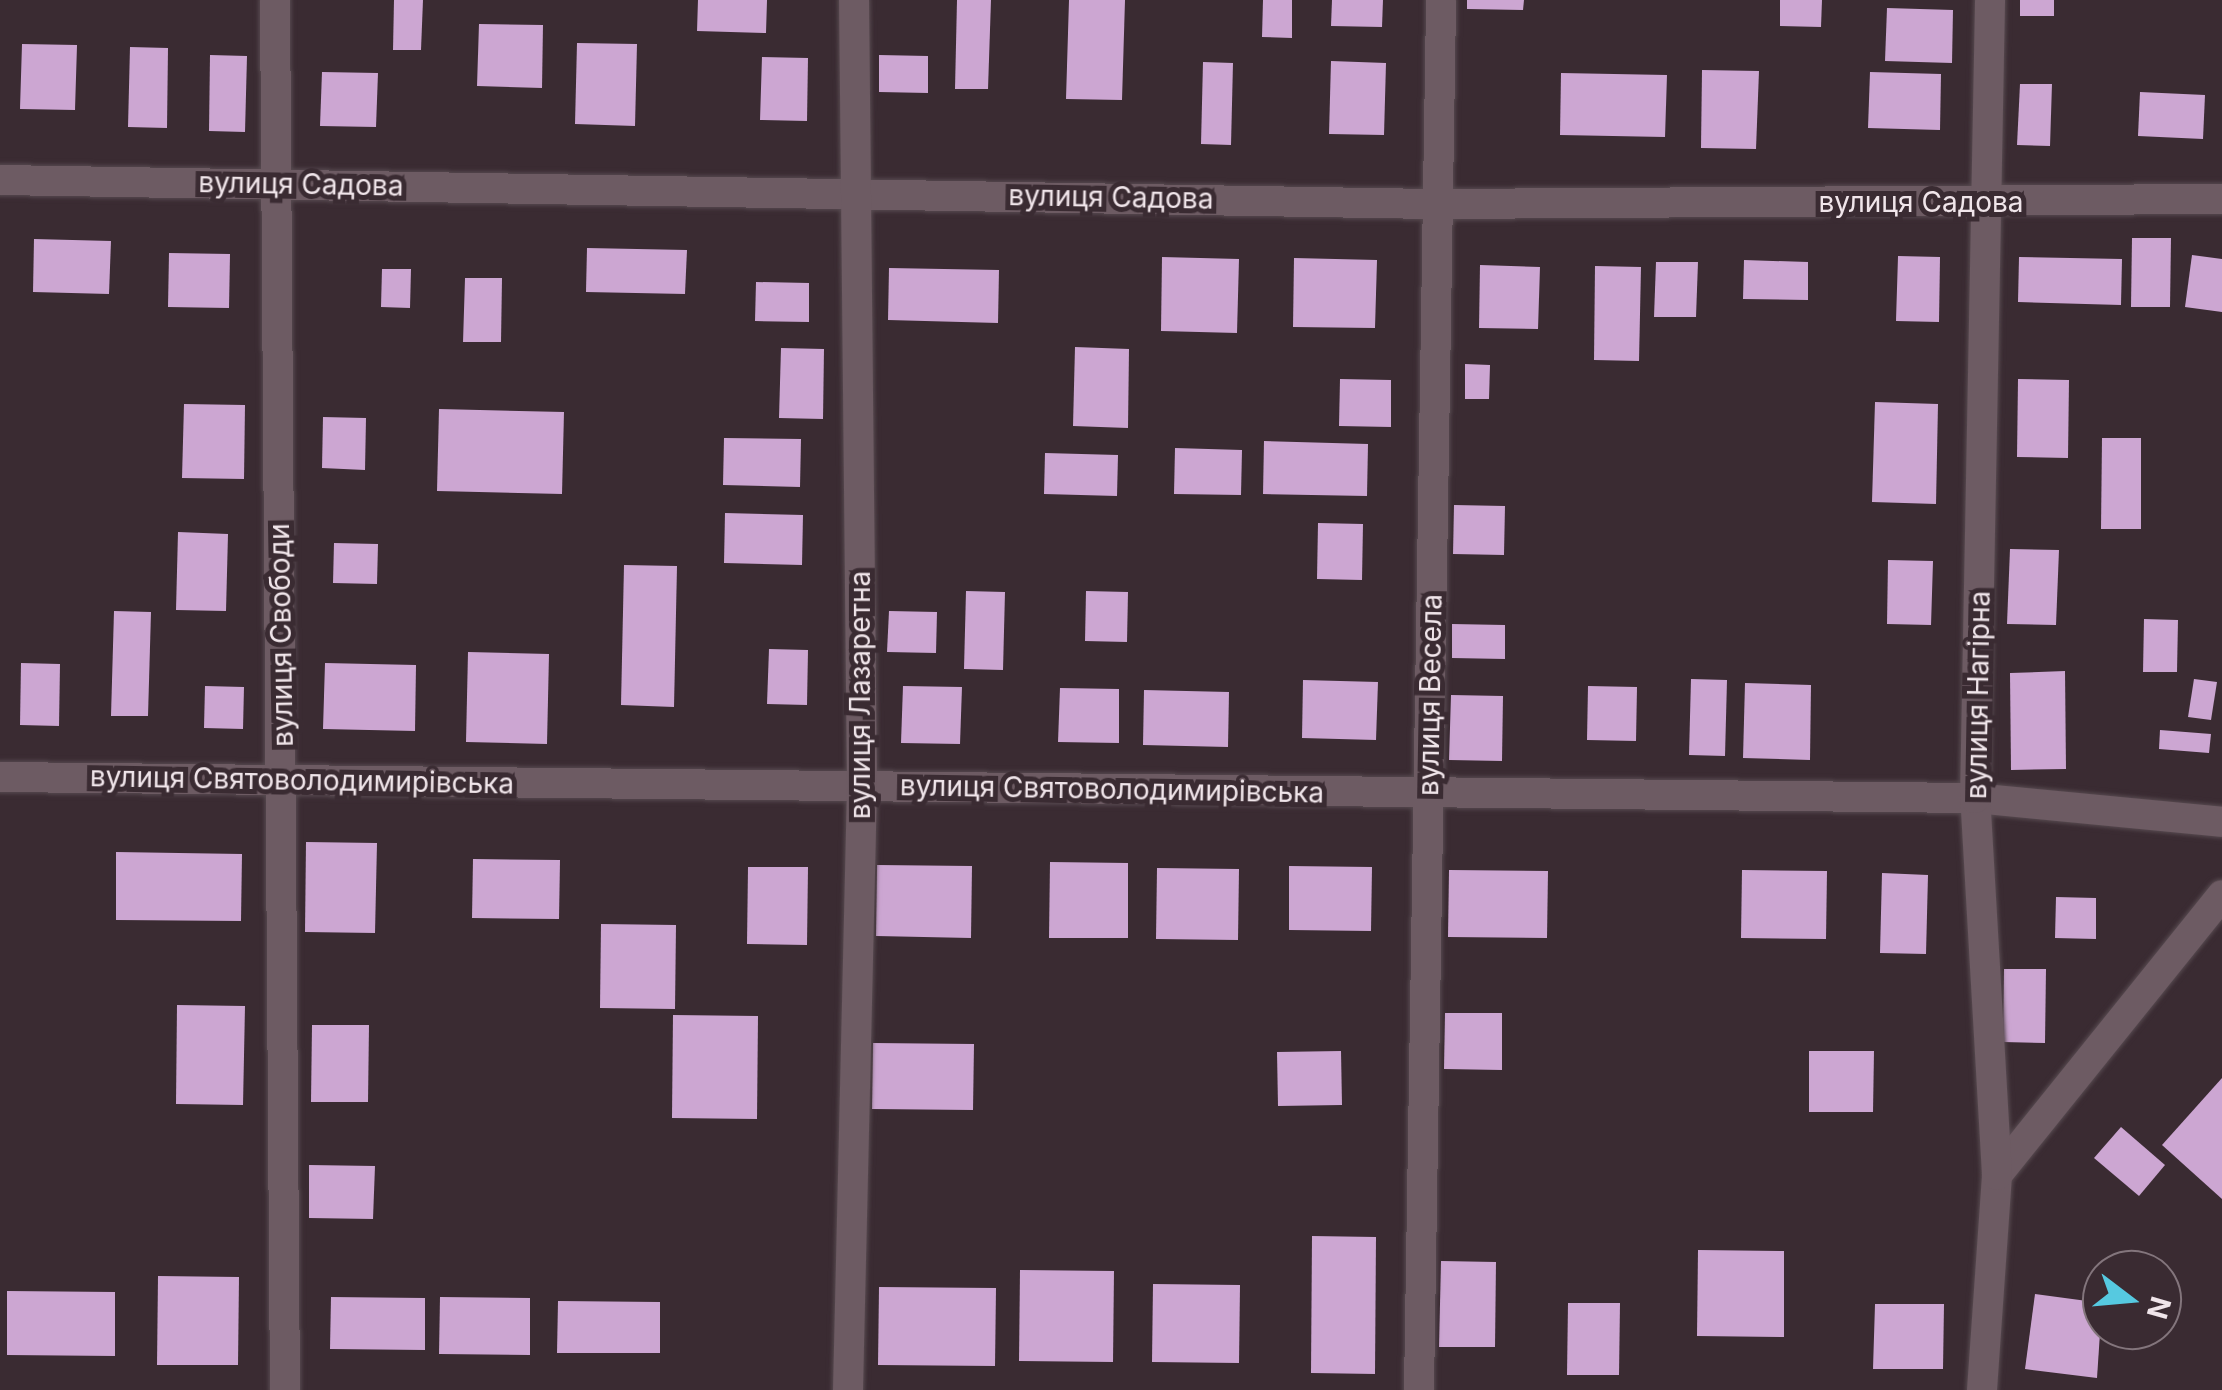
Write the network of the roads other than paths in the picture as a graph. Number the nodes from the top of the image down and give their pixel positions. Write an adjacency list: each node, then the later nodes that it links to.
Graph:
1 (276, 0): 6 (street, вулиця Свободи)
2 (854, 0): 7 (street, вулиця Лазаретна)
3 (1441, 0): 10 (street, вулиця Весела)
4 (1990, 0): 9 (street, вулиця Нагірна)
5 (0, 180): 6 (street, вулиця Садова)
6 (276, 184): 7 (street, вулиця Садова); 12 (street, вулиця Свободи)
7 (856, 192): 10 (street, вулиця Садова); 13 (street, вулиця Лазаретна)
8 (2222, 199): 9 (street, вулиця Садова)
9 (1986, 202): 10 (street, вулиця Садова); 15 (street, вулиця Нагірна)
10 (1438, 204): 14 (street, вулиця Весела)
11 (0, 777): 12 (street, вулиця Святоволодимирівська)
12 (282, 780): 13 (street, вулиця Святоволодимирівська); 19 (street, вулиця Свободи)
13 (862, 786): 14 (street, вулиця Святоволодимирівська); 20 (street, вулиця Лазаретна)
14 (1428, 792): 15 (street, вулиця Святоволодимирівська); 21 (street, вулиця Весела)
15 (1976, 798): 16 (street, вулиця Святоволодимирівська); 18 (street, вулиця Нагірна)
16 (2222, 822)
17 (2222, 895): 18 (street)
18 (1997, 1175): 22 (street, вулиця Нагірна)
19 (285, 1390)
20 (848, 1390)
21 (1418, 1390)
22 (1982, 1390)

